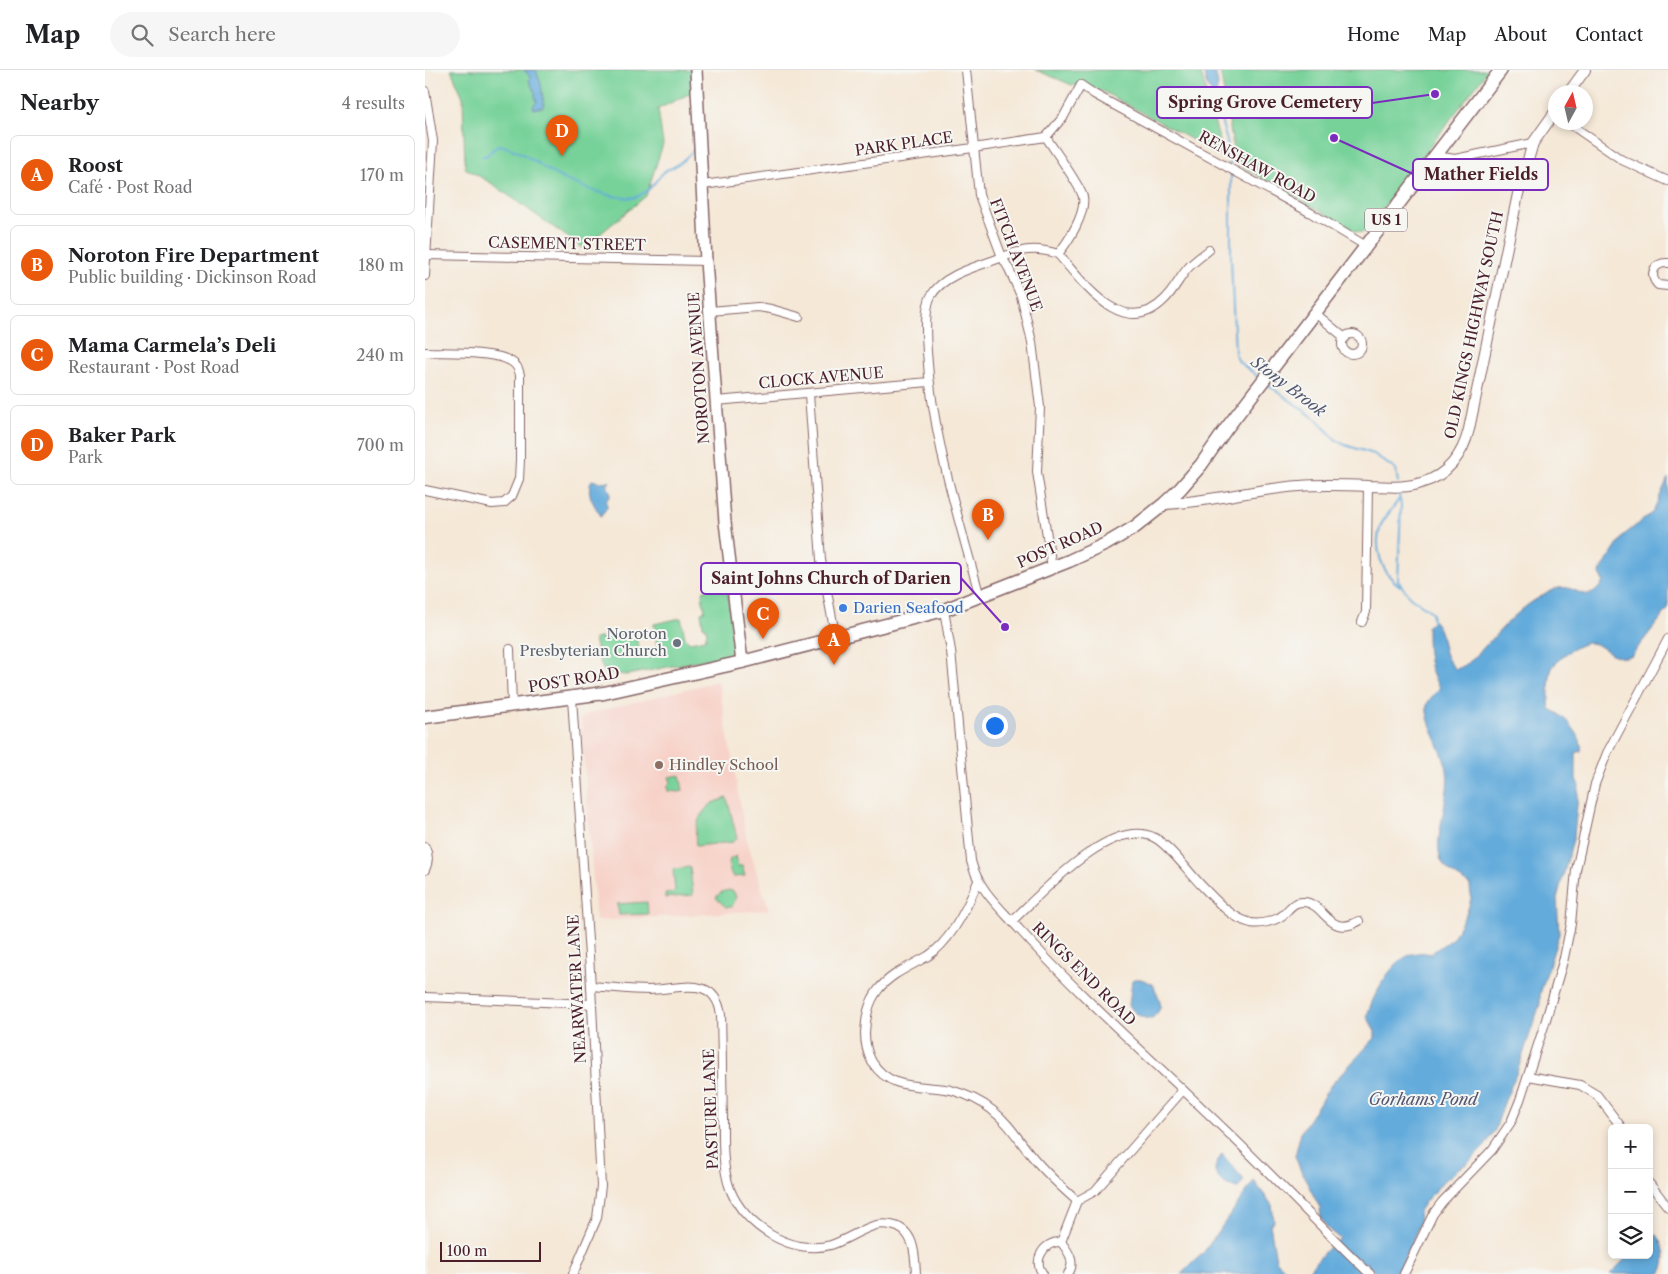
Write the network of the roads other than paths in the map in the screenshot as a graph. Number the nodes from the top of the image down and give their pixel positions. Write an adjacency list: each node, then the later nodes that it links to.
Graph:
1 (696, 70): 14 (main road, NOROTON AVENUE)
2 (966, 70): 11 (street, FITCH AVENUE)
3 (1501, 70): 12 (main road, POST ROAD / US 1)
4 (1585, 70): 5 (street)
5 (1574, 85)
6 (425, 91): 18 (street)
7 (1548, 123): 10 (street, OLD KINGS HIGHWAY SOUTH)
8 (1579, 130): 13 (street)
9 (1046, 137): 11 (street, PARK PLACE); 15 (street, RENSHAW ROAD); 17 (street)
10 (1533, 143): 12 (street); 32 (street, OLD KINGS HIGHWAY SOUTH)
11 (973, 148): 14 (street, PARK PLACE); 19 (street, FITCH AVENUE)
12 (1436, 156): 15 (main road, POST ROAD / US 1)
13 (1668, 181)
14 (703, 185): 20 (main road, NOROTON AVENUE)
15 (1366, 246): 25 (main road, POST ROAD / US 1)
16 (1209, 250): 17 (street)
17 (1058, 254): 19 (street)
18 (427, 255): 20 (street, CASEMENT STREET); 22 (street)
19 (1002, 257): 29 (street); 35 (street, FITCH AVENUE)
20 (706, 261): 24 (main road, NOROTON AVENUE)
21 (1668, 263): 23 (street)
22 (425, 276)
23 (1668, 286)
24 (710, 311): 26 (street); 31 (main road, NOROTON AVENUE)
25 (1315, 312): 27 (street); 34 (main road, POST ROAD / US 1)
26 (799, 317)
27 (1345, 338)
28 (425, 352): 33 (street)
29 (929, 382): 30 (street, CLOCK AVENUE); 36 (street)
30 (809, 394): 31 (street, CLOCK AVENUE); 39 (street)
31 (716, 401): 42 (main road, NOROTON AVENUE)
32 (1368, 486): 34 (street, OLD KINGS HIGHWAY SOUTH); 38 (street)
33 (425, 490)
34 (1164, 504): 35 (main road, POST ROAD / US 1)
35 (1051, 568): 36 (main road, POST ROAD / US 1)
36 (980, 597): 37 (main road, POST ROAD / US 1)
37 (944, 610): 39 (main road, POST ROAD / US 1); 48 (street, RINGS END ROAD)
38 (1363, 622)
39 (835, 639): 42 (main road, POST ROAD / US 1)
40 (1668, 639): 54 (street)
41 (510, 649): 44 (street)
42 (742, 662): 43 (main road, POST ROAD / US 1)
43 (572, 698): 44 (main road, POST ROAD / US 1); 51 (street, NEARWATER LANE)
44 (512, 706): 45 (main road, POST ROAD / US 1)
45 (425, 717)
46 (425, 848): 47 (street)
47 (425, 870)
48 (979, 881): 49 (street, RINGS END ROAD); 58 (street)
49 (1012, 921): 50 (street); 55 (street, RINGS END ROAD)
50 (1359, 921)
51 (591, 986): 53 (street, NEARWATER LANE); 62 (street, PASTURE LANE)
52 (425, 997): 53 (street)
53 (591, 1004): 61 (street, NEARWATER LANE)
54 (1528, 1076): 56 (street); 66 (street)
55 (1183, 1090): 58 (street); 65 (street, RINGS END ROAD)
56 (1619, 1124)
57 (1653, 1188): 59 (street)
58 (1077, 1201): 60 (street)
59 (1668, 1207)
60 (1061, 1242): 63 (street); 64 (street)
61 (573, 1274)
62 (916, 1274)
63 (1043, 1274)
64 (1068, 1274)
65 (1370, 1274)
66 (1404, 1274)

